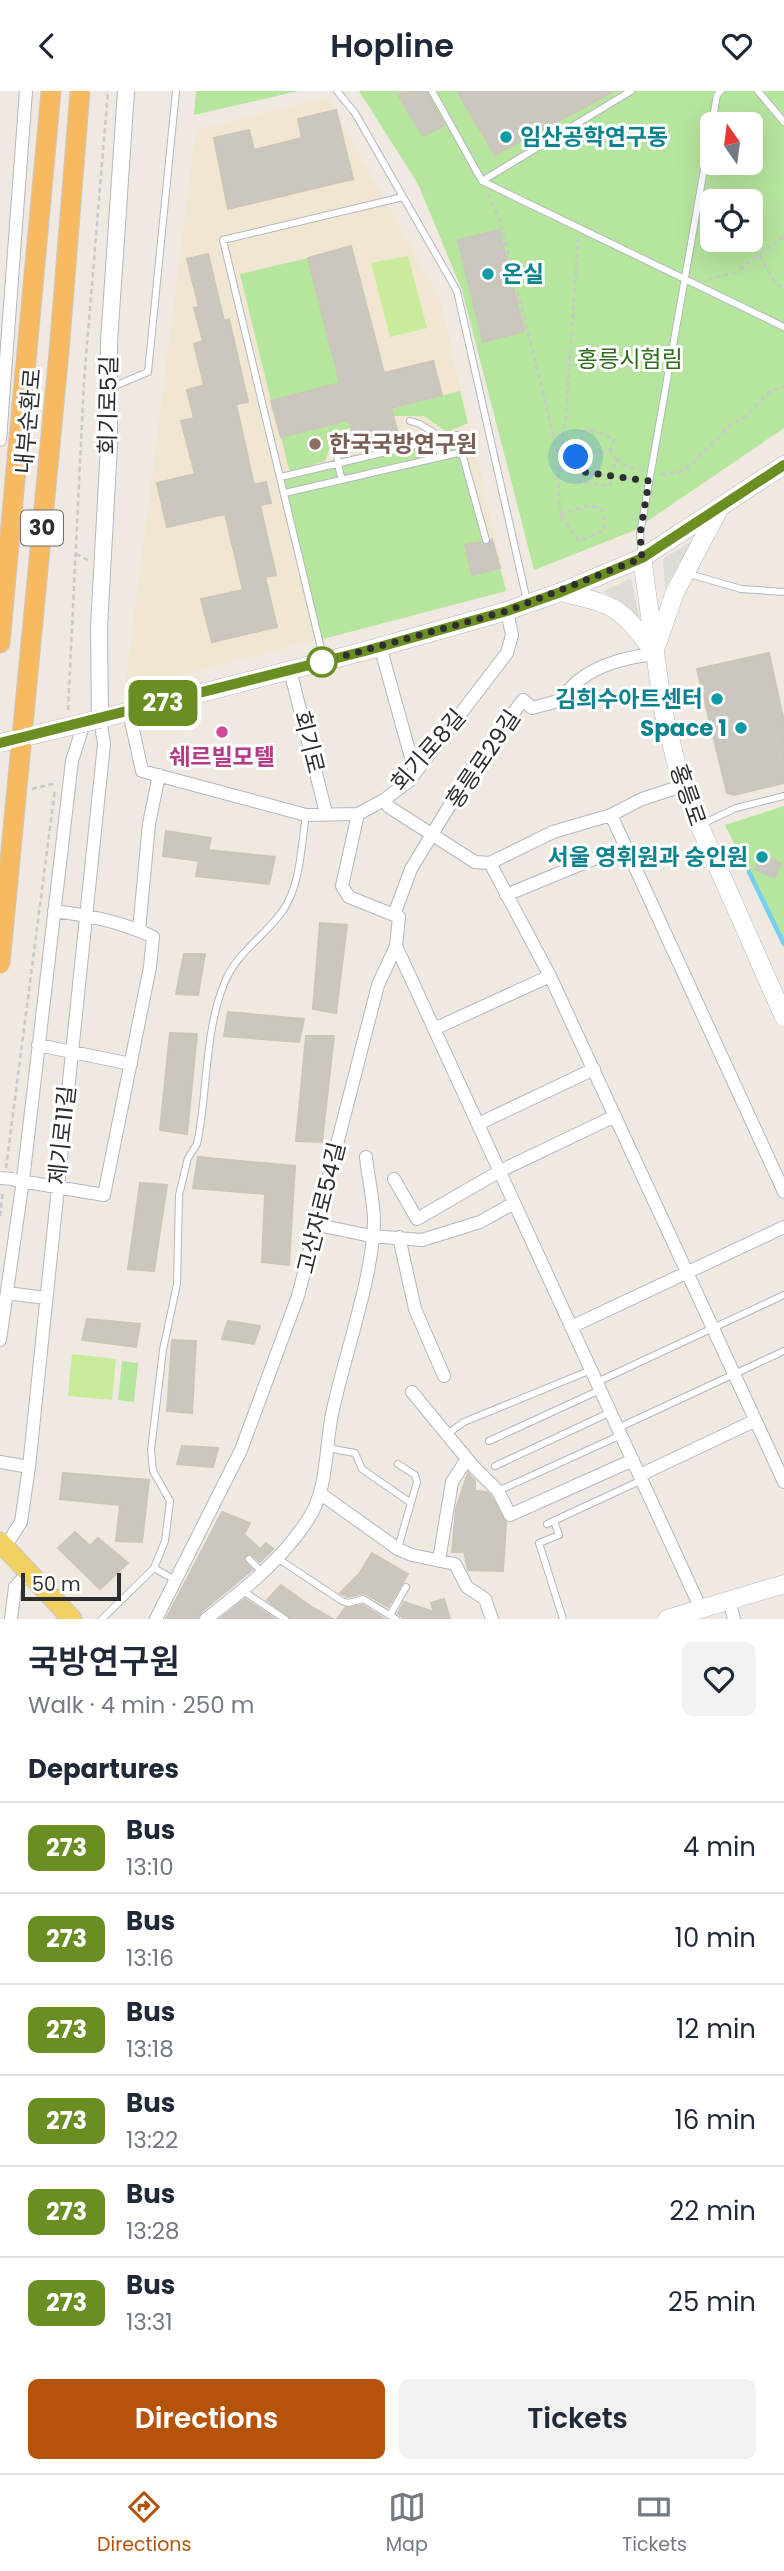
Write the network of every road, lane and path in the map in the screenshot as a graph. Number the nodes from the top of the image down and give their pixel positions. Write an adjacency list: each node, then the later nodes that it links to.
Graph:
1 (26, 91): 26 (street)
2 (51, 91): 55 (highway, 내부순환로 / 30)
3 (80, 91): 85 (highway, 내부순환로 / 30, bridge)
4 (108, 91): 61 (path)
5 (126, 91): 23 (street, 회기로5길)
6 (176, 91): 23 (lane)
7 (337, 91): 14 (lane)
8 (432, 91): 13 (lane)
9 (631, 91): 13 (lane)
10 (721, 91): 18 (lane)
11 (758, 91): 12 (lane)
12 (784, 123)
13 (482, 181): 15 (lane); 34 (path)
14 (403, 197): 42 (lane); 53 (lane)
15 (579, 227): 18 (lane); 34 (path)
16 (784, 236): 17 (path)
17 (759, 255): 19 (path); 20 (path)
18 (685, 277): 19 (lane); 39 (lane)
19 (698, 283): 21 (lane)
20 (784, 289)
21 (784, 327)
22 (784, 387): 39 (path)
23 (109, 389): 61 (street, 회기로5길)
24 (410, 421): 27 (lane)
25 (348, 436): 35 (lane)
26 (0, 440)
27 (436, 440): 30 (lane); 31 (lane); 35 (lane)
28 (579, 450): 29 (path); 32 (path); 38 (path)
29 (610, 451): 32 (path); 33 (path)
30 (462, 452): 31 (lane); 48 (lane)
31 (441, 457): 43 (lane)
32 (585, 458): 40 (path)
33 (616, 459): 39 (path); 41 (path)
34 (560, 460): 37 (path)
35 (338, 464): 42 (lane); 43 (lane)
36 (784, 465): 46 (main road)
37 (558, 469): 38 (path); 47 (path)
38 (577, 471): 40 (path); 41 (path)
39 (651, 472): 44 (lane)
40 (596, 474): 41 (path)
41 (612, 476): 44 (path)
42 (281, 477): 45 (lane)
43 (342, 480): 45 (lane)
44 (649, 481): 49 (lane)
45 (285, 493): 58 (lane)
46 (720, 508): 49 (main road); 50 (main road)
47 (561, 515): 47 (path)
48 (486, 540)
49 (642, 558): 51 (main road); 57 (main road, 홍릉로)
50 (684, 573): 52 (lane); 57 (main road)
51 (561, 592): 53 (main road); 57 (main road)
52 (784, 592)
53 (528, 603): 54 (main road)
54 (507, 611): 56 (main road); 65 (street, 회기로8길)
55 (0, 643)
56 (380, 646): 58 (main road); 65 (street)
57 (656, 655): 68 (main road, 홍릉로); 76 (street, 홍릉로29길)
58 (324, 661): 59 (main road)
59 (290, 670): 60 (main road); 71 (street, 회기로)
60 (129, 712): 61 (main road); 66 (street)
61 (84, 720): 63 (main road, bridge); 80 (street); 81 (street, 제기로11길)
62 (731, 731): 64 (path)
63 (0, 743)
64 (784, 770)
65 (415, 772): 70 (street, 회기로8길)
66 (159, 775): 73 (street); 83 (street)
67 (56, 783): 98 (path)
68 (682, 786): 74 (street); 75 (main road, 홍릉로)
69 (784, 796): 75 (lane)
70 (384, 800): 72 (street, 회기로8길); 76 (street)
71 (326, 813): 72 (street); 73 (street)
72 (358, 814): 82 (street)
73 (306, 815): 142 (lane)
74 (611, 815): 77 (street); 78 (street)
75 (698, 826): 87 (main road, 홍릉로)
76 (435, 834): 78 (street); 82 (street, 홍릉로29길)
77 (623, 846): 79 (street); 100 (street)
78 (490, 863): 79 (street)
79 (506, 895): 86 (street)
80 (54, 911): 81 (street); 89 (street)
81 (85, 915): 83 (street); 90 (street, 제기로11길)
82 (394, 915): 84 (street, 고산자로54길)
83 (139, 930): 91 (street)
84 (396, 946): 88 (street); 103 (street, 고산자로54길)
85 (0, 964)
86 (550, 976): 88 (street); 92 (street)
87 (784, 1017)
88 (434, 1028): 94 (street)
89 (38, 1045): 90 (street); 98 (street)
90 (71, 1050): 91 (street); 99 (street, 제기로11길)
91 (131, 1064): 99 (street)
92 (594, 1069): 93 (street); 94 (street)
93 (615, 1116): 96 (street); 107 (street)
94 (478, 1124): 96 (street)
95 (366, 1157): 105 (street)
96 (500, 1171): 97 (street); 101 (street)
97 (394, 1179)
98 (9, 1180): 99 (street); 102 (path); 108 (street)
99 (57, 1186): 110 (street, 제기로11길)
100 (784, 1192)
101 (514, 1203): 106 (street); 111 (street)
102 (0, 1216)
103 (318, 1225): 105 (street); 145 (street, 고산자로54길)
104 (784, 1227): 107 (street)
105 (371, 1236): 106 (street); 125 (street)
106 (399, 1237): 117 (street)
107 (685, 1273): 111 (street); 112 (street)
108 (7, 1293): 110 (street); 113 (street)
109 (784, 1295): 112 (lane)
110 (46, 1298): 131 (street, 제기로11길)
111 (571, 1327): 115 (street)
112 (711, 1329): 116 (street); 118 (lane)
113 (0, 1340)
114 (784, 1351): 116 (lane)
115 (591, 1370): 118 (street); 123 (lane)
116 (732, 1374): 121 (street); 122 (lane)
117 (444, 1376)
118 (599, 1386): 120 (street); 124 (lane)
119 (412, 1392): 123 (street)
120 (611, 1412): 122 (street); 130 (lane)
121 (754, 1421): 132 (street); 133 (street)
122 (619, 1431): 127 (street); 134 (lane)
123 (447, 1434): 126 (street)
124 (489, 1441)
125 (327, 1448): 135 (street); 136 (lane)
126 (467, 1459): 134 (street); 141 (street)
127 (633, 1460): 132 (street); 134 (street)
128 (0, 1462): 131 (street)
129 (398, 1464): 136 (lane)
130 (495, 1465)
131 (29, 1467): 137 (street, 제기로11길)
132 (640, 1477): 150 (street); 159 (lane)
133 (784, 1482)
134 (499, 1491)
135 (321, 1494): 138 (street); 139 (street)
136 (411, 1503): 138 (lane)
137 (3, 1544): 143 (main road)
138 (398, 1549): 141 (street)
139 (277, 1558): 144 (street); 151 (lane)
140 (249, 1559): 144 (lane)
141 (439, 1560): 158 (street)
142 (154, 1568): 145 (lane); 154 (lane)
143 (29, 1572): 152 (street); 153 (main road)
144 (262, 1573): 148 (street)
145 (176, 1581): 155 (street, 고산자로54길)
146 (784, 1584): 149 (main road)
147 (406, 1587): 151 (lane)
148 (243, 1591): 156 (street); 157 (lane)
149 (729, 1601): 150 (main road); 161 (street)
150 (701, 1609): 160 (main road)
151 (393, 1617)
152 (11, 1619)
153 (72, 1619)
154 (102, 1619)
155 (156, 1619)
156 (206, 1619)
157 (285, 1619)
158 (492, 1619)
159 (563, 1619)
160 (667, 1619)
161 (734, 1619)

